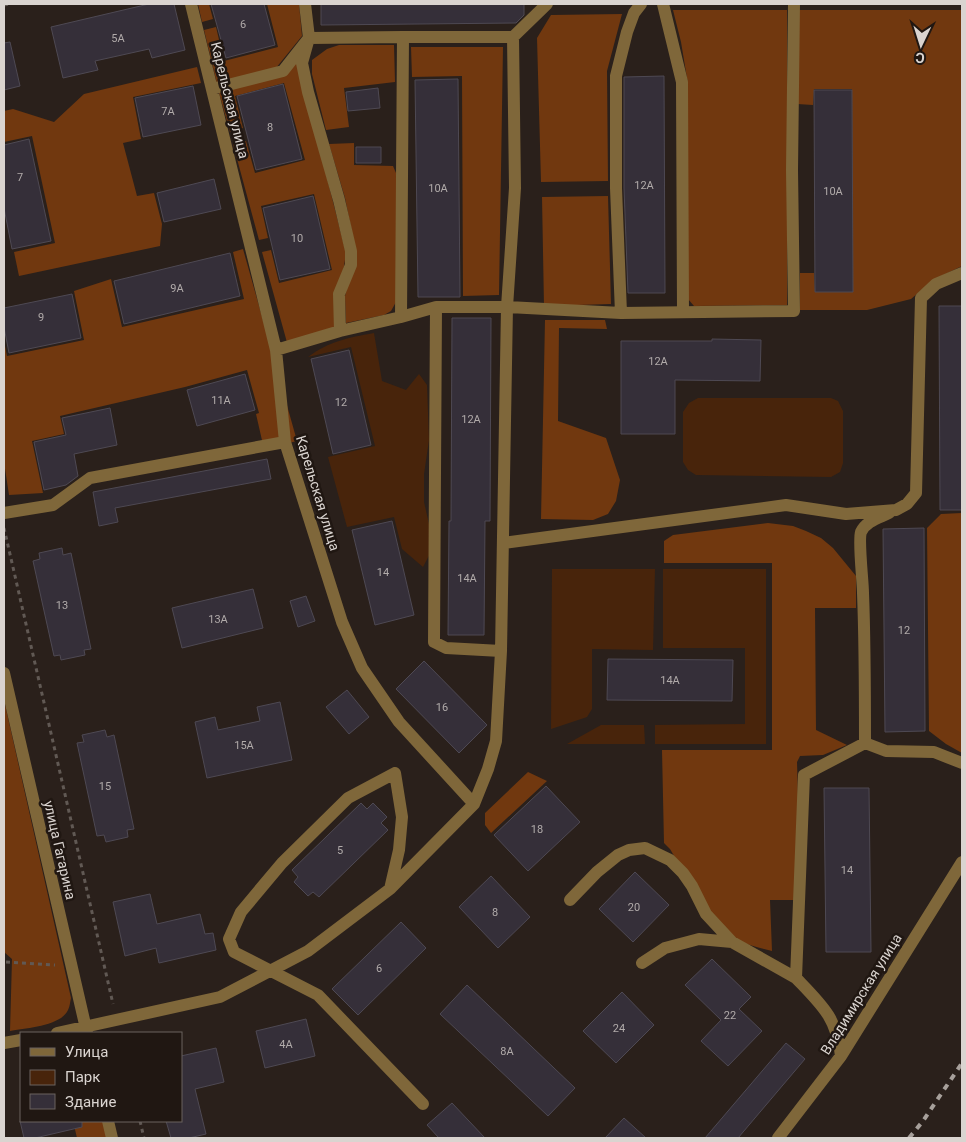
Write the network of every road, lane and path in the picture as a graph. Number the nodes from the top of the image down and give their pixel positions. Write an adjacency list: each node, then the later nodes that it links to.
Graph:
1 (10, 4): 8 (path)
2 (191, 4): 12 (street, Карельская улица)
3 (305, 4): 11 (street)
4 (547, 4): 10 (street)
5 (641, 4): 17 (street)
6 (663, 4): 16 (street)
7 (794, 4): 16 (street)
8 (4, 5)
9 (403, 37): 10 (street); 11 (street); 18 (street)
10 (513, 37): 15 (street)
11 (309, 38): 12 (street); 19 (street)
12 (212, 88): 20 (street, Карельская улица)
13 (962, 273): 22 (street)
14 (436, 307): 15 (street); 18 (street); 26 (street)
15 (507, 307): 17 (street); 25 (street)
16 (683, 312): 17 (street)
17 (620, 313)
18 (401, 317): 19 (street)
19 (340, 332): 20 (street)
20 (276, 350): 21 (street, Карельская улица)
21 (286, 442): 23 (street); 30 (street, Карельская улица)
22 (896, 510): 25 (street); 28 (street)
23 (4, 513)
24 (4, 527): 40 (path)
25 (503, 543): 26 (street)
26 (501, 651): 30 (street)
27 (4, 673): 37 (street, улица Гагарина)
28 (864, 743): 29 (street); 39 (street)
29 (962, 763)
30 (474, 804): 32 (street)
31 (962, 862): 45 (street, Владимирская улица)
32 (390, 889): 38 (street); 38 (street)
33 (570, 900): 34 (street)
34 (732, 942): 36 (street); 39 (street)
35 (6, 962): 37 (path)
36 (642, 963)
37 (72, 966): 41 (street, улица Гагарина)
38 (271, 970): 40 (street); 46 (street)
39 (796, 978): 45 (street)
40 (116, 1020): 41 (street)
41 (87, 1031): 42 (street)
42 (72, 1032)
43 (20, 1040): 44 (street)
44 (4, 1043)
45 (842, 1056): 51 (street, Владимирская улица)
46 (423, 1104)
47 (108, 1122): 49 (street)
48 (140, 1122): 50 (path)
49 (112, 1138)
50 (144, 1138)
51 (778, 1138)

